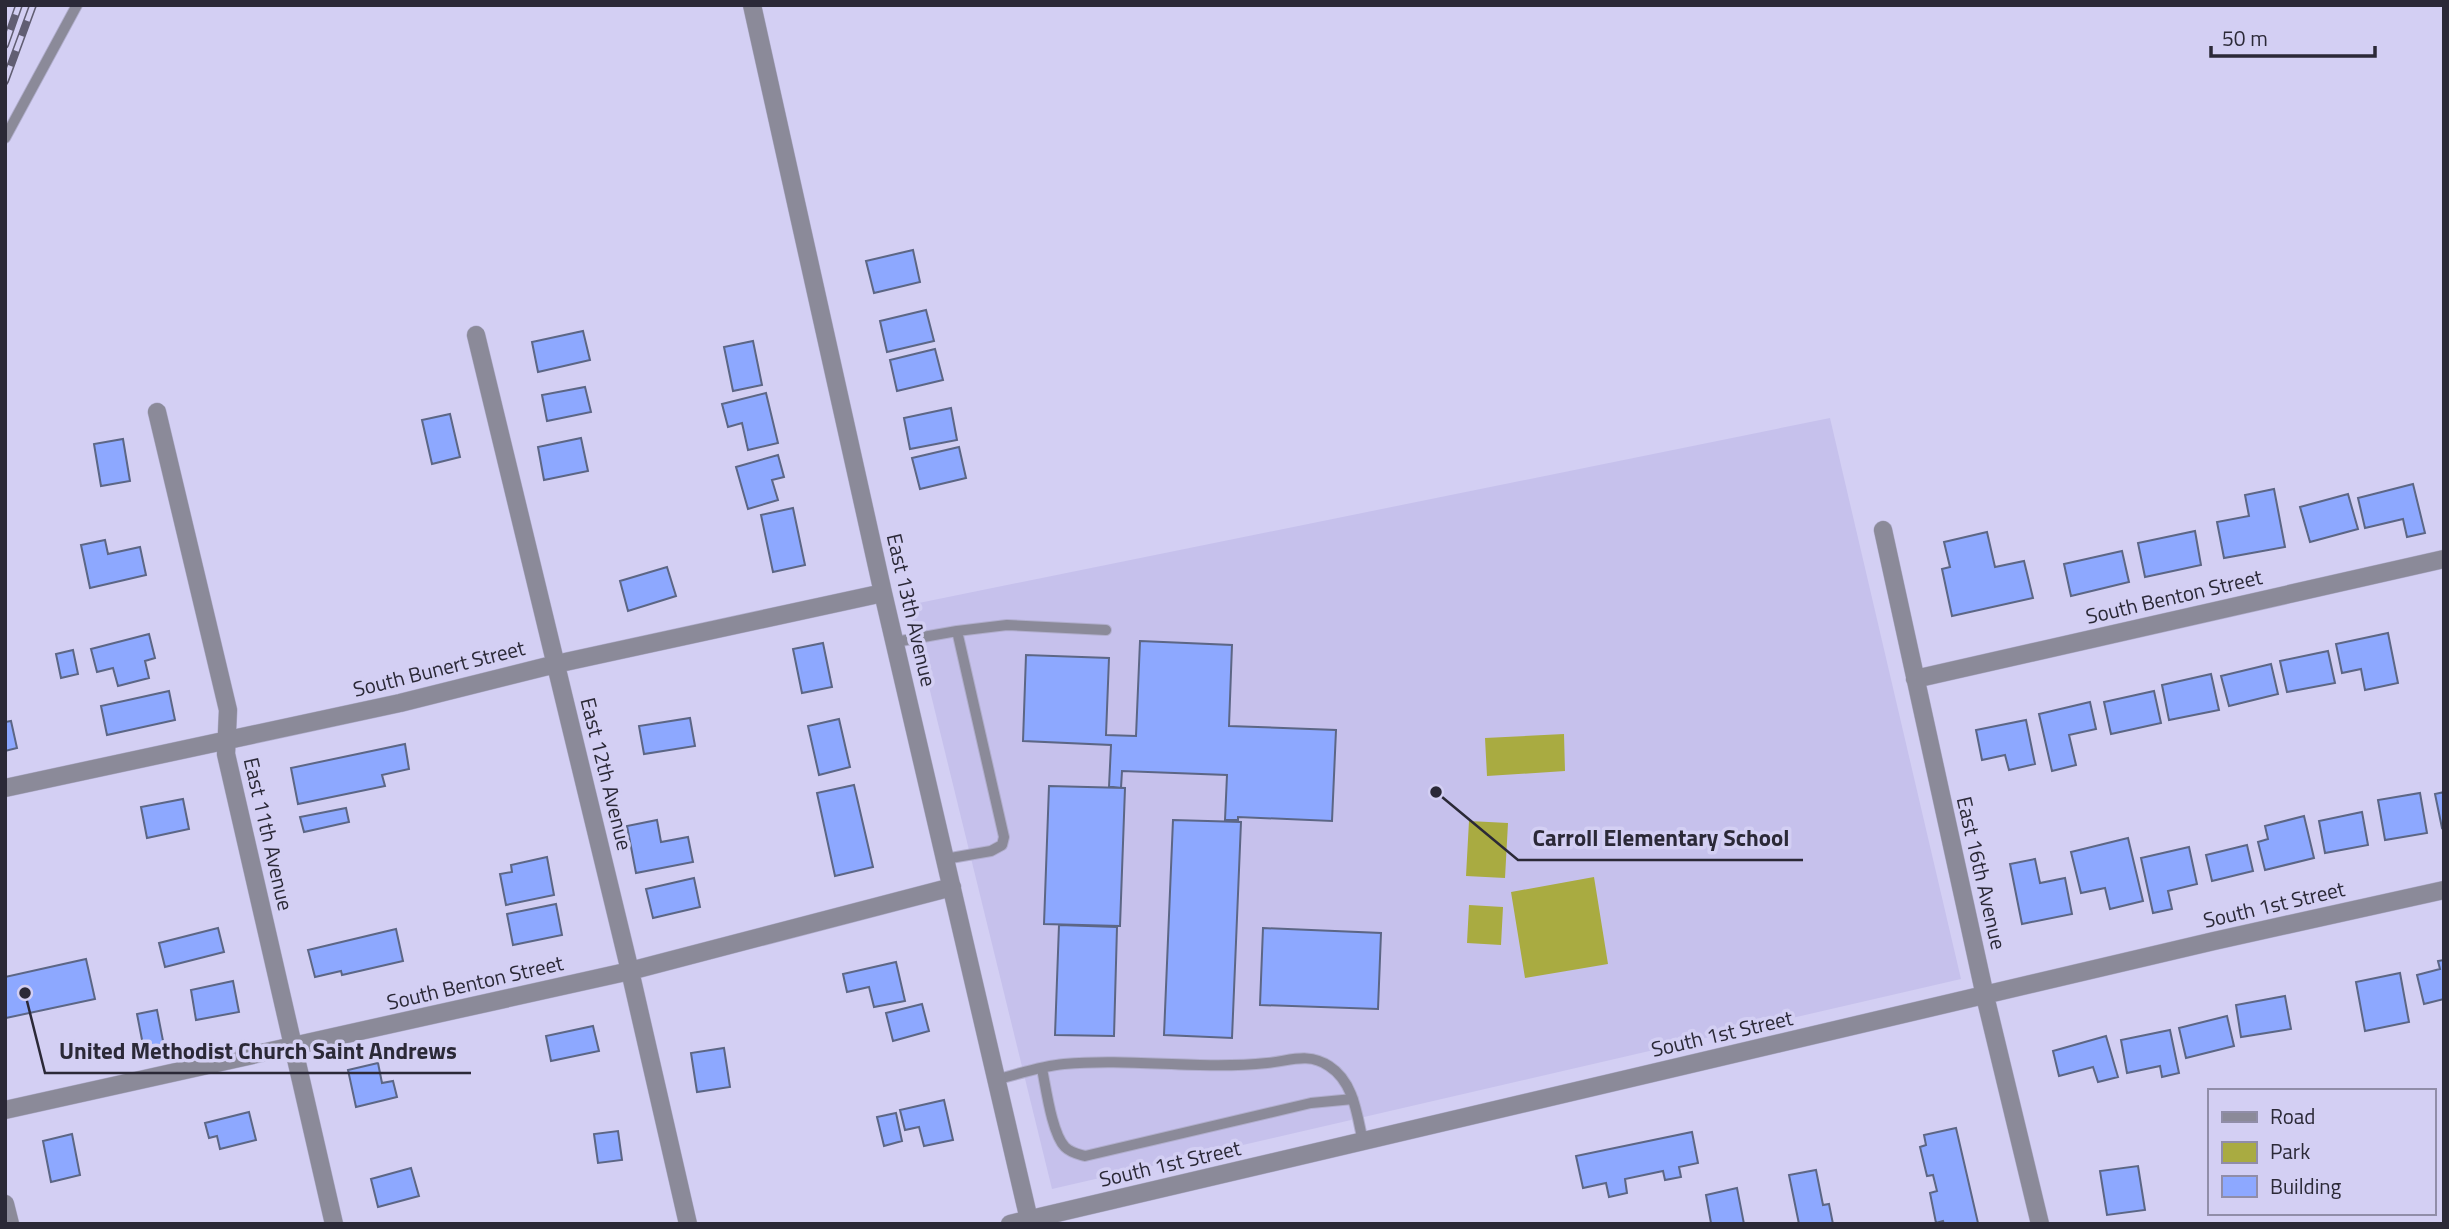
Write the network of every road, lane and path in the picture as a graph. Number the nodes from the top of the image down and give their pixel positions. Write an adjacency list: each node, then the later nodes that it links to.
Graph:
1 (77, 5): 3 (lane)
2 (752, 5): 8 (street, East 13th Avenue)
3 (5, 138)
4 (476, 335): 12 (street, East 12th Avenue)
5 (157, 412): 14 (street, East 11th Avenue)
6 (1883, 530): 13 (street, East 16th Avenue)
7 (2444, 559): 13 (street, South Benton Street)
8 (883, 593): 11 (street, East 13th Avenue); 12 (street, South Bunert Street)
9 (1106, 630): 10 (lane)
10 (957, 631): 11 (lane); 16 (lane)
11 (895, 642): 16 (street, East 13th Avenue)
12 (556, 664): 14 (street, South Bunert Street); 19 (street, East 12th Avenue)
13 (1914, 679): 20 (street, East 16th Avenue)
14 (228, 740): 15 (street, South Bunert Street); 21 (street, East 11th Avenue)
15 (5, 788)
16 (945, 859): 17 (street, East 13th Avenue)
17 (952, 887): 19 (street, South Benton Street); 23 (street, East 13th Avenue)
18 (2444, 890): 20 (street, South 1st Street)
19 (630, 971): 21 (street, South Benton Street); 31 (street, East 12th Avenue)
20 (1985, 996): 26 (street, South 1st Street); 33 (street, East 16th Avenue)
21 (294, 1047): 25 (street, South Benton Street); 30 (street, East 11th Avenue)
22 (1042, 1069): 23 (lane); 24 (lane); 24 (lane)
23 (996, 1080): 28 (street, East 13th Avenue)
24 (1353, 1099): 26 (lane)
25 (5, 1110)
26 (1363, 1142): 28 (street, South 1st Street)
27 (5, 1204): 29 (street)
28 (1029, 1222): 32 (street, South 1st Street)
29 (10, 1224)
30 (334, 1224)
31 (688, 1224)
32 (1010, 1224)
33 (2040, 1224)

